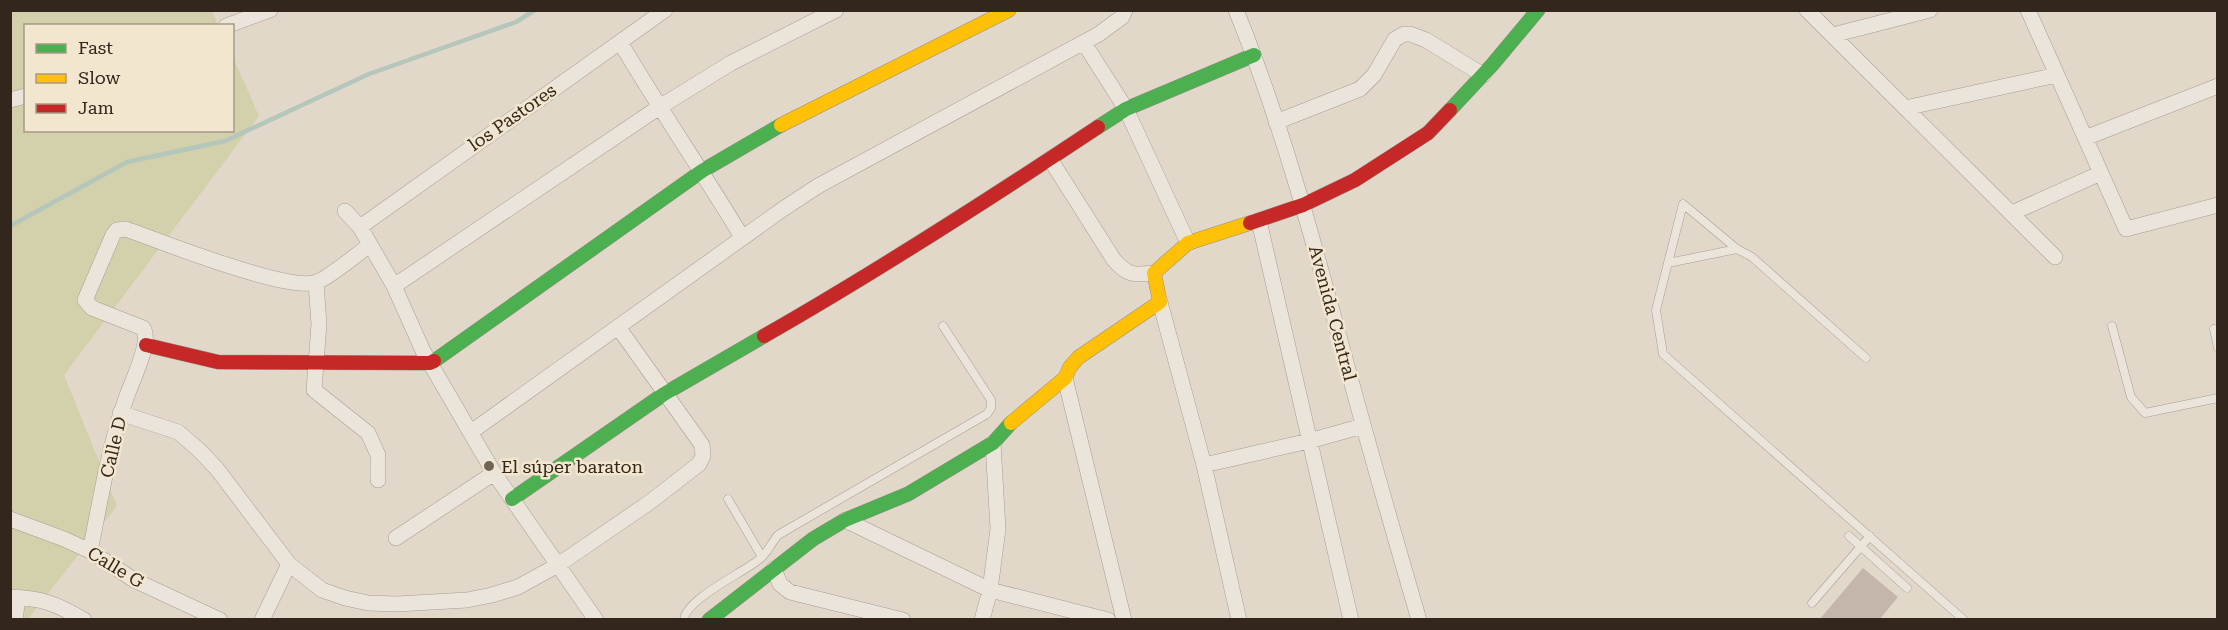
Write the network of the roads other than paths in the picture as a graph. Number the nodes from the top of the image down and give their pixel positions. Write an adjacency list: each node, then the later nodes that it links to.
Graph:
1 (270, 10): 11 (street)
2 (665, 10): 13 (street, los Pastores)
3 (836, 10): 19 (street)
4 (1009, 10): 25 (street)
5 (1125, 10): 14 (street)
6 (1236, 10): 15 (street, Avenida Central)
7 (1538, 10): 16 (street)
8 (1807, 10): 12 (street)
9 (1930, 10): 12 (street)
10 (2028, 10): 17 (street)
11 (232, 24)
12 (1833, 35): 20 (street)
13 (620, 42): 19 (street); 32 (street, los Pastores)
14 (1084, 43): 21 (street); 33 (street)
15 (1254, 55): 21 (street); 22 (street, Avenida Central)
16 (1483, 75): 22 (street); 27 (street)
17 (2057, 75): 20 (street); 23 (street)
18 (2217, 86): 23 (street)
19 (658, 108): 25 (street); 41 (street)
20 (1905, 108): 30 (street)
21 (1126, 109): 24 (street); 34 (street)
22 (1276, 122): 27 (street, Avenida Central)
23 (2085, 138): 26 (street)
24 (1050, 159): 39 (street); 53 (street)
25 (702, 171): 33 (street); 51 (street)
26 (2101, 173): 28 (street); 30 (street)
27 (1303, 205): 31 (street); 56 (street, Avenida Central)
28 (2217, 205)
29 (345, 212): 32 (street)
30 (2012, 213): 37 (street)
31 (1259, 221): 34 (street); 58 (street)
32 (360, 226): 35 (street)
33 (742, 237): 45 (street)
34 (1188, 243): 39 (street)
35 (370, 245): 40 (street); 41 (street)
36 (1737, 249): 38 (lane); 38 (lane); 49 (lane)
37 (2055, 256)
38 (1668, 263): 68 (lane)
39 (1154, 273): 42 (street)
40 (316, 283): 47 (street); 50 (street)
41 (394, 286): 51 (street)
42 (1160, 302): 52 (street); 60 (street)
43 (943, 326): 72 (lane)
44 (2112, 326): 54 (lane)
45 (618, 327): 53 (street); 57 (street)
46 (2214, 328): 48 (lane)
47 (146, 345): 50 (street); 55 (street, Calle D)
48 (2217, 348)
49 (1866, 358)
50 (315, 363): 51 (street); 62 (street)
51 (430, 363): 57 (street)
52 (1065, 378): 59 (street); 91 (street)
53 (664, 394): 63 (street); 74 (street)
54 (2217, 398)
55 (120, 413): 71 (street, Calle D); 73 (street)
56 (1363, 426): 58 (street); 80 (street, Avenida Central)
57 (471, 432): 61 (street)
58 (1309, 441): 60 (street); 93 (street)
59 (993, 443): 66 (street); 77 (street)
60 (1204, 465): 92 (street)
61 (494, 473): 63 (street); 69 (street)
62 (378, 480)
63 (512, 499): 74 (street)
64 (728, 499): 72 (lane)
65 (10, 519): 71 (street, Calle G)
66 (844, 520): 75 (street); 77 (street)
67 (1849, 536): 70 (lane)
68 (1870, 536): 70 (lane); 95 (lane)
69 (396, 537)
70 (1861, 546): 76 (lane); 79 (lane)
71 (90, 551): 83 (street, Calle G)
72 (762, 558): 86 (lane)
73 (289, 564): 74 (street); 84 (street)
74 (558, 565): 85 (street)
75 (774, 569): 87 (street); 88 (street)
76 (1907, 588)
77 (990, 590): 89 (street); 90 (street)
78 (14, 597): 81 (street); 82 (street)
79 (1812, 603)
80 (1419, 619): 94 (street)
81 (15, 620)
82 (84, 620)
83 (220, 620)
84 (262, 620)
85 (596, 620)
86 (684, 620)
87 (710, 620)
88 (903, 620)
89 (982, 620)
90 (1108, 620)
91 (1124, 620)
92 (1239, 620)
93 (1351, 620)
94 (1413, 620)
95 (1964, 620)

